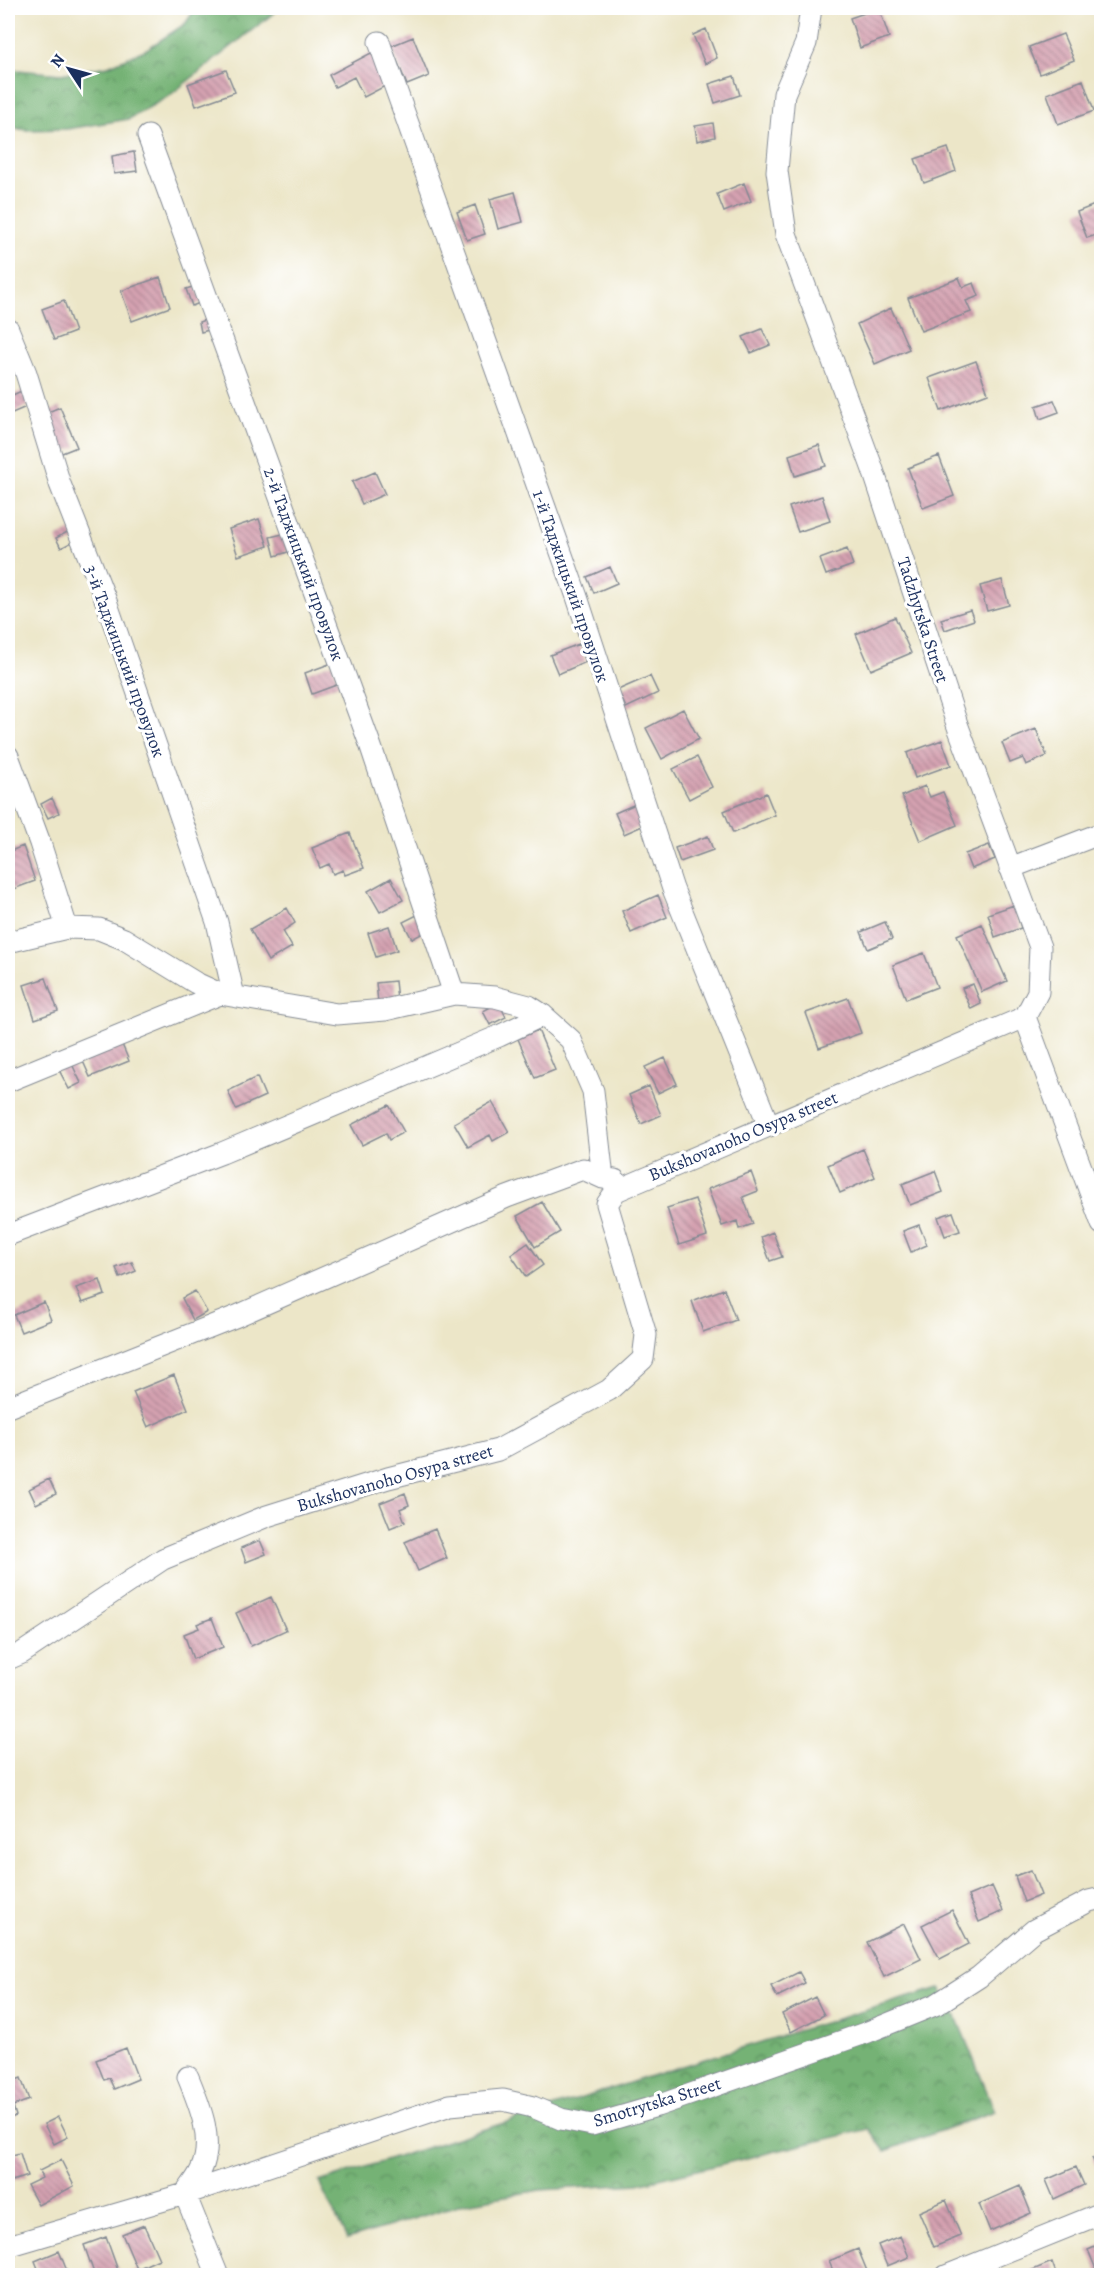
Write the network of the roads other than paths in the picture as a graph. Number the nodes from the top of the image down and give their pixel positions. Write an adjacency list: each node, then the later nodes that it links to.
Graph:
1 (811, 8): 7 (street, Tadzhytska Street)
2 (379, 42): 15 (street, 1-й Таджицький провулок)
3 (148, 136): 10 (street, 2-й Таджицький провулок)
4 (8, 329): 11 (street, 3-й Таджицький провулок)
5 (8, 756): 8 (street)
6 (1101, 833): 7 (street)
7 (1010, 868): 13 (street, Tadzhytska Street)
8 (67, 928): 9 (street); 11 (street)
9 (8, 942)
10 (454, 994): 11 (street); 12 (street)
11 (227, 995): 14 (street)
12 (543, 1015): 16 (street); 19 (street)
13 (1025, 1017): 15 (street, Bukshovanoho Osypa street); 18 (street)
14 (8, 1081)
15 (769, 1126): 17 (street, Bukshovanoho Osypa street)
16 (603, 1179): 17 (street); 20 (street)
17 (636, 1181): 21 (street, Bukshovanoho Osypa street)
18 (1101, 1224)
19 (8, 1235)
20 (8, 1407)
21 (8, 1659)
22 (1101, 1898): 24 (street, Smotrytska Street)
23 (188, 2077): 24 (street)
24 (185, 2194): 26 (street, Smotrytska Street); 27 (street)
25 (1101, 2213): 28 (street)
26 (8, 2246)
27 (218, 2276)
28 (946, 2276)

